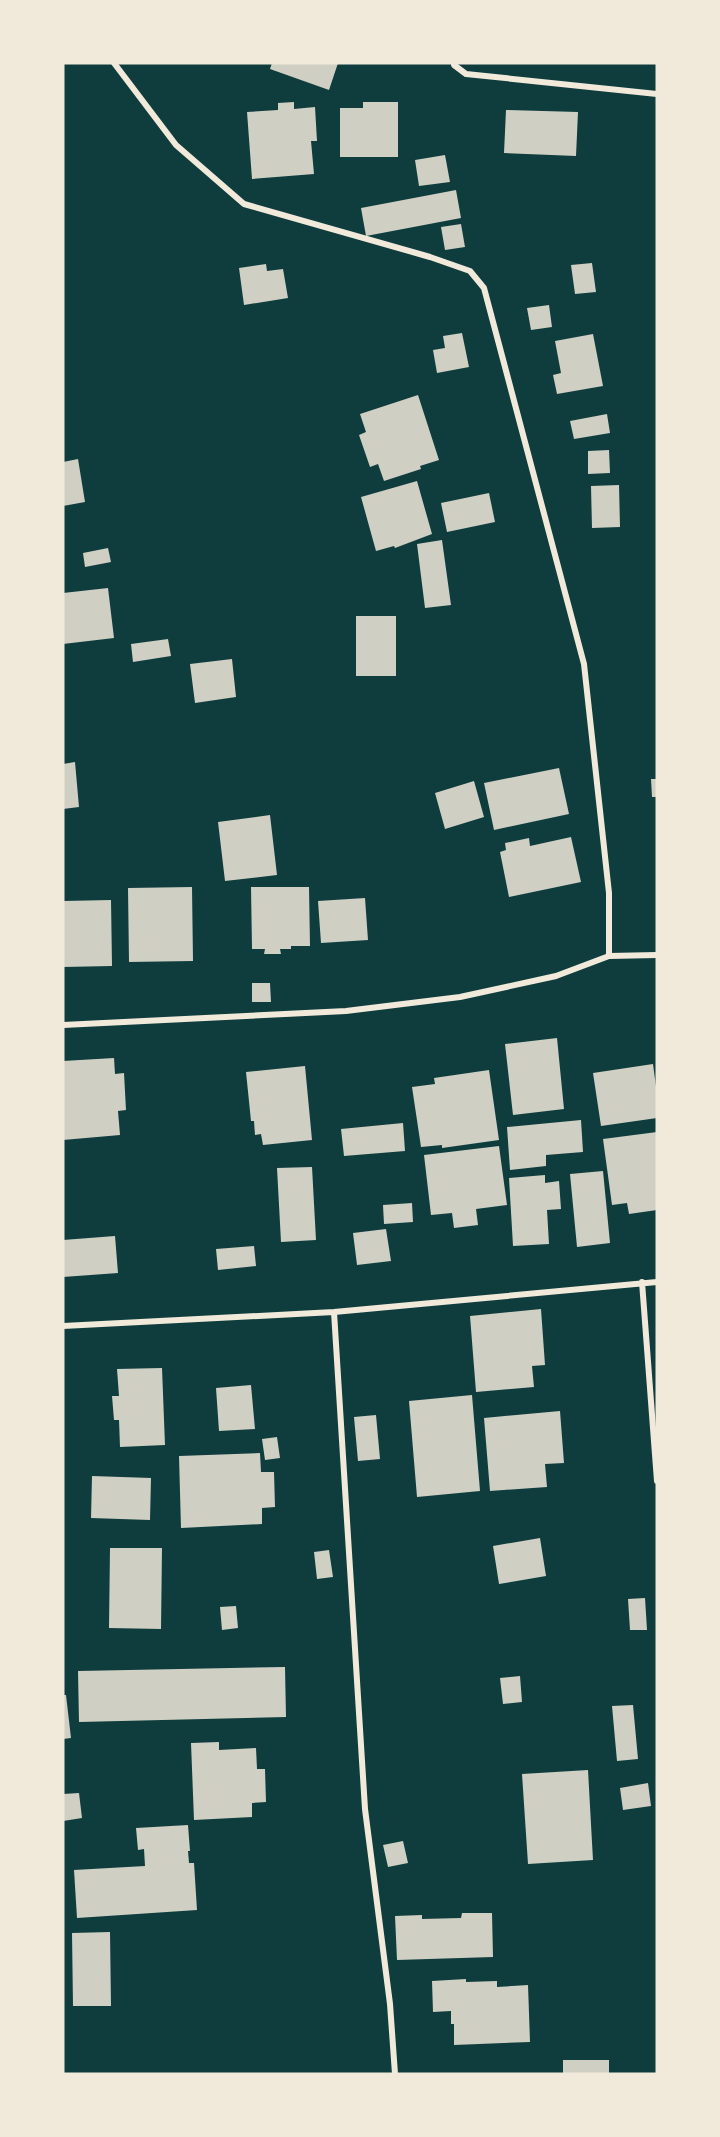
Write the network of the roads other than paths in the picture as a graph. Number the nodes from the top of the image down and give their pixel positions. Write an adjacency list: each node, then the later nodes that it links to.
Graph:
1 (114, 63): 5 (street)
2 (454, 63): 3 (street)
3 (657, 94)
4 (657, 955): 5 (street)
5 (609, 956): 6 (street)
6 (63, 1025)
7 (642, 1282): 8 (street); 9 (street); 11 (street)
8 (657, 1282)
9 (334, 1312): 10 (street); 12 (street)
10 (63, 1326)
11 (657, 1481)
12 (395, 2074)

